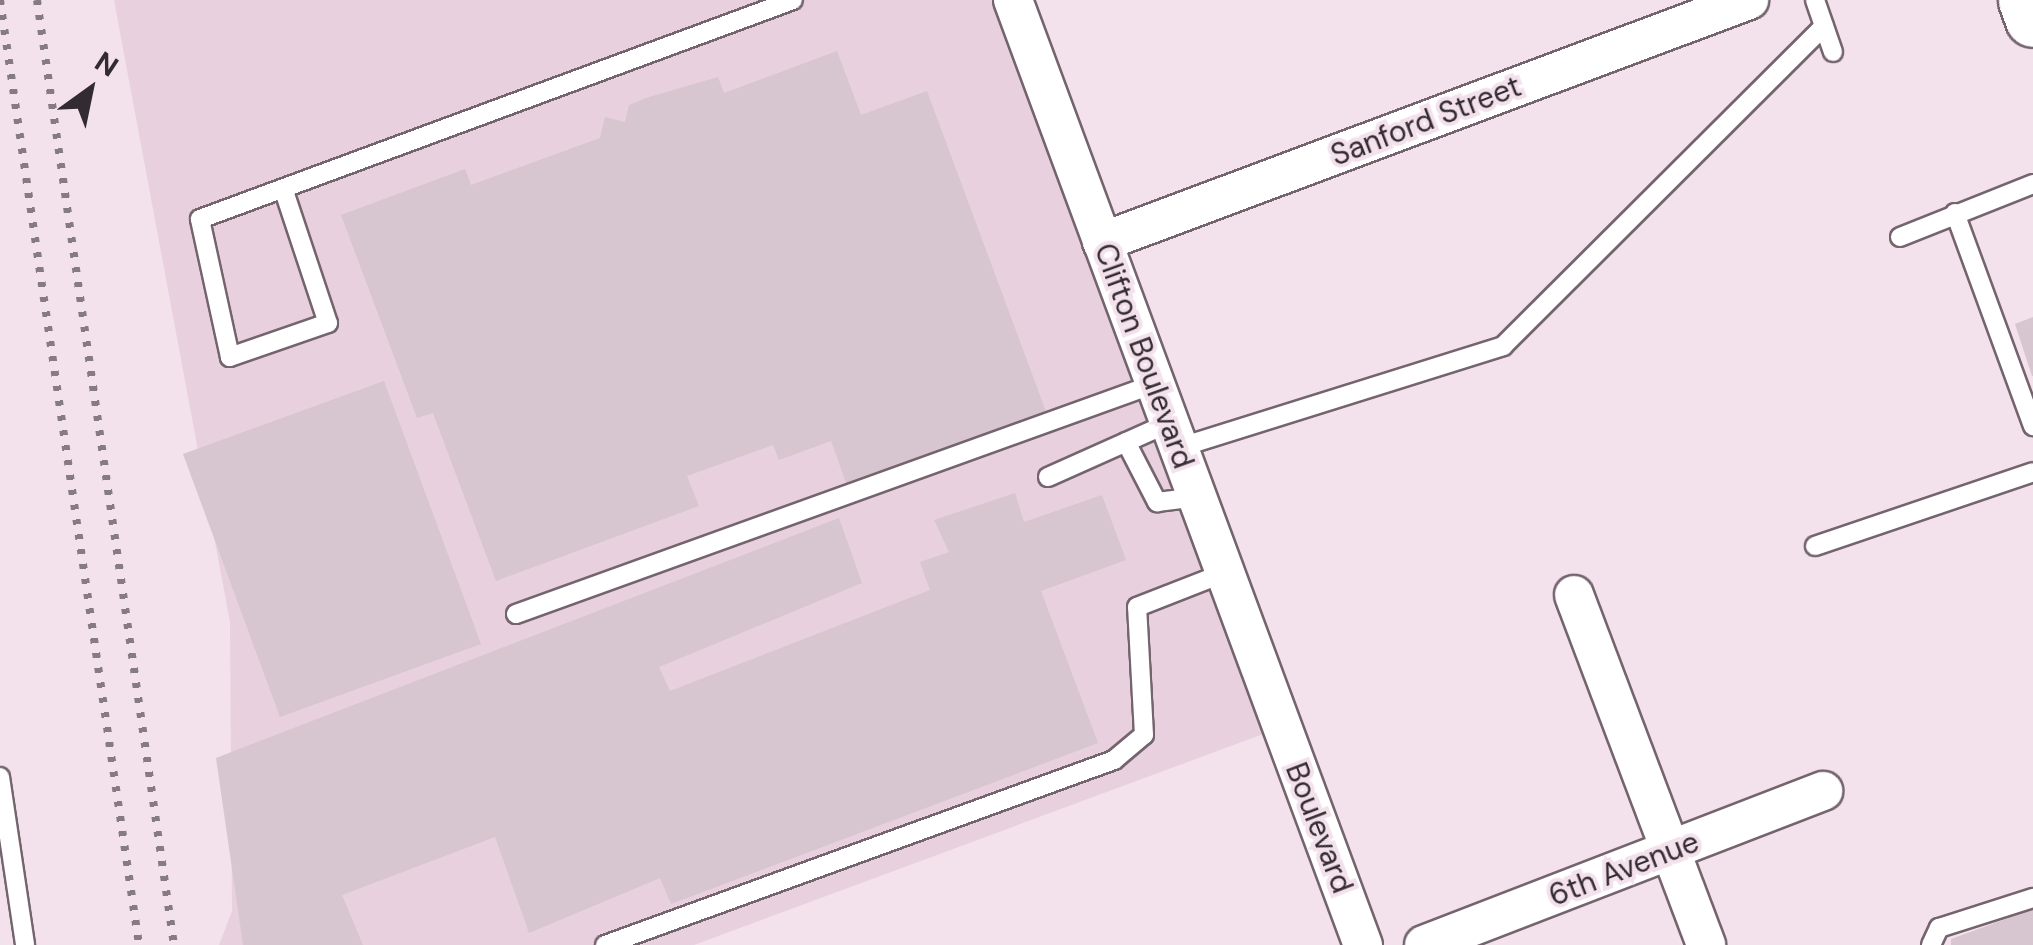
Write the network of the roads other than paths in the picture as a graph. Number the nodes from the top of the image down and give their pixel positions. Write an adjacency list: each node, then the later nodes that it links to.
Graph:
1 (793, 0): 10 (lane)
2 (1013, 0): 13 (street, Clifton Boulevard)
3 (1749, 0): 13 (street, Sanford Street)
4 (1815, 0): 7 (lane)
5 (2026, 0): 6 (main road)
6 (2033, 19)
7 (1824, 26): 8 (lane); 16 (lane)
8 (1833, 52)
9 (2033, 184): 11 (lane)
10 (285, 194): 10 (lane)
11 (1955, 214): 12 (lane); 15 (lane)
12 (1900, 237)
13 (1102, 242): 14 (street, Clifton Boulevard)
14 (1154, 384): 16 (street, Clifton Boulevard); 24 (lane)
15 (2033, 426)
16 (1174, 436): 17 (lane); 20 (street, Clifton Boulevard)
17 (1126, 442): 19 (lane); 20 (lane)
18 (2033, 472): 21 (lane)
19 (1048, 477)
20 (1196, 497): 22 (street, Clifton Boulevard)
21 (1816, 546)
22 (1224, 573): 25 (street, Clifton Boulevard); 31 (lane)
23 (1574, 595): 28 (street)
24 (516, 614)
25 (1275, 711): 32 (street, Boulevard)
26 (0, 776): 30 (lane)
27 (1823, 792): 28 (street, 6th Avenue)
28 (1671, 852): 33 (street, 6th Avenue); 34 (street)
29 (2033, 898): 35 (lane)
30 (25, 945)
31 (605, 945)
32 (1363, 945)
33 (1424, 945)
34 (1706, 945)
35 (1931, 945)

